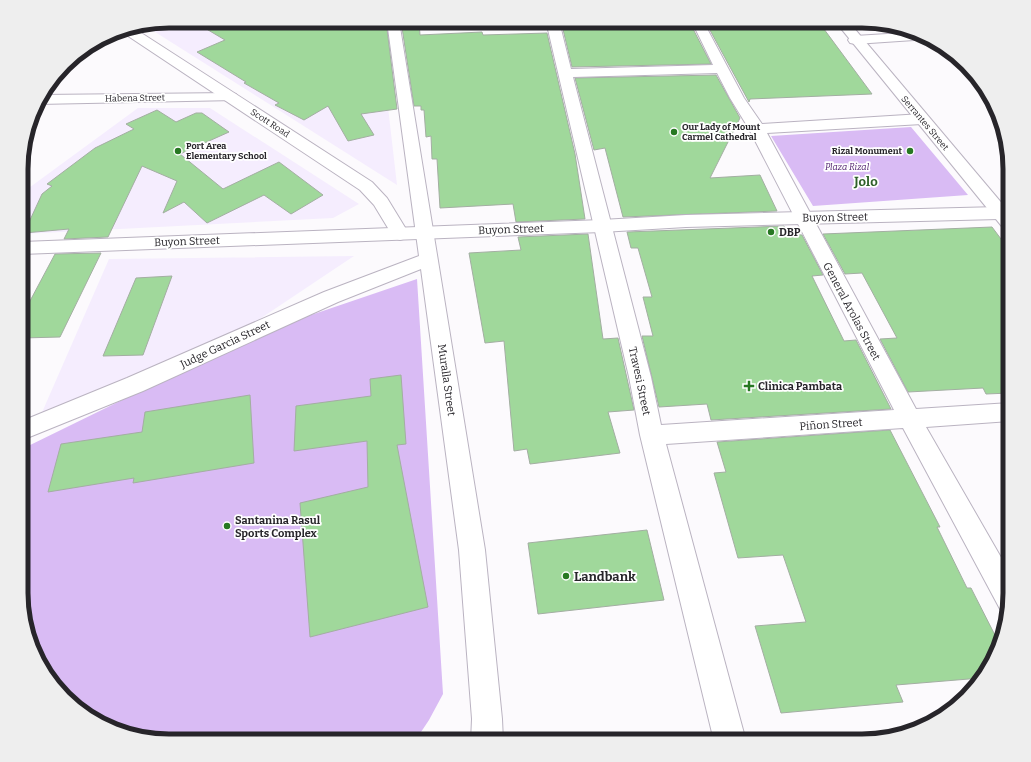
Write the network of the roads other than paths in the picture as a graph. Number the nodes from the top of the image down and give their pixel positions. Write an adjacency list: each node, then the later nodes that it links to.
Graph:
1 (395, 28): 18 (street, Muralla Street)
2 (554, 28): 9 (street, Travesi Street)
3 (702, 28): 8 (street, General Arolas Street)
4 (846, 28): 7 (street, Serrantes Street)
5 (132, 33): 10 (street, Scott Road)
6 (911, 37): 7 (street)
7 (855, 40): 12 (street, Serrantes Street)
8 (723, 69): 9 (street); 13 (street, General Arolas Street)
9 (566, 73): 17 (street, Travesi Street)
10 (231, 97): 11 (street, Habena Street); 19 (street, Scott Road)
11 (47, 100)
12 (922, 119): 13 (street); 14 (street, Serrantes Street)
13 (757, 130): 15 (street, General Arolas Street)
14 (1003, 217)
15 (802, 218): 16 (street, Buyon Street); 17 (street, Buyon Street); 23 (street, General Arolas Street)
16 (1003, 219)
17 (602, 226): 18 (street, Buyon Street); 25 (street, Travesi Street)
18 (424, 233): 19 (street, Buyon Street); 21 (street, Muralla Street)
19 (400, 234): 20 (street, Buyon Street)
20 (28, 248)
21 (428, 260): 24 (street, Judge Garcia Street); 27 (street, Muralla Street)
22 (1003, 412): 23 (street, Piñon Street)
23 (910, 419): 25 (street, Piñon Street); 26 (street, General Arolas Street)
24 (28, 429)
25 (652, 435): 28 (street, Travesi Street)
26 (1003, 587)
27 (487, 734)
28 (728, 734)

